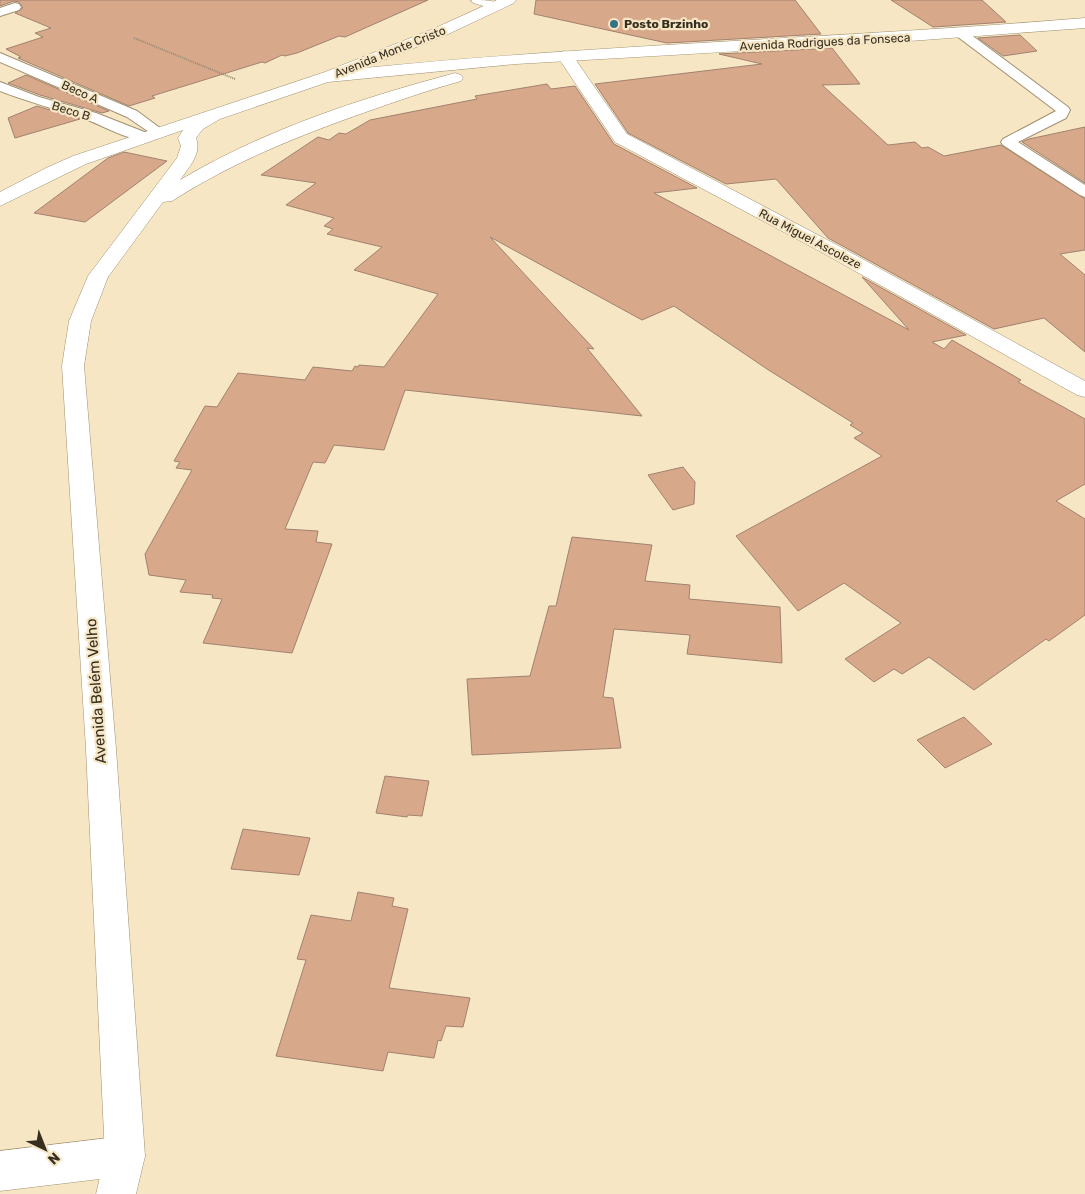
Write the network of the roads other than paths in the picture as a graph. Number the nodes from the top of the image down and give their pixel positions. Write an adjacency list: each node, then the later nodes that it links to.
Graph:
1 (478, 0): 2 (main road)
2 (503, 3): 6 (main road, Avenida Monte Cristo)
3 (16, 7): 4 (lane)
4 (0, 12)
5 (1085, 24): 7 (main road, Avenida Rodrigues da Fonseca)
6 (454, 26): 10 (main road, Avenida Monte Cristo); 11 (main road, Avenida Monte Cristo)
7 (962, 34): 8 (main road, Avenida Rodrigues da Fonseca); 19 (lane)
8 (565, 56): 10 (main road, Avenida Rodrigues da Fonseca); 14 (main road, Avenida Rodrigues da Fonseca); 22 (main road, Rua Miguel Ascoleze)
9 (0, 57): 15 (lane, Beco A)
10 (384, 72): 11 (main road, Avenida Rodrigues da Fonseca); 14 (main road, Avenida Monte Cristo)
11 (326, 77): 13 (main road)
12 (0, 86): 15 (lane, Beco B)
13 (219, 113): 15 (main road); 18 (main road, Avenida Belém Velho)
14 (335, 116): 16 (main road)
15 (149, 134): 17 (main road)
16 (269, 141): 18 (main road); 21 (main road, Avenida Belém Velho)
17 (122, 143): 18 (main road); 20 (main road)
18 (205, 147): 21 (main road, Avenida Belém Velho)
19 (1085, 192)
20 (0, 200)
21 (149, 207): 23 (main road, Avenida Belém Velho)
22 (1085, 390)
23 (125, 1156): 24 (main road); 25 (main road, Avenida Belém Velho)
24 (0, 1171)
25 (116, 1194)

